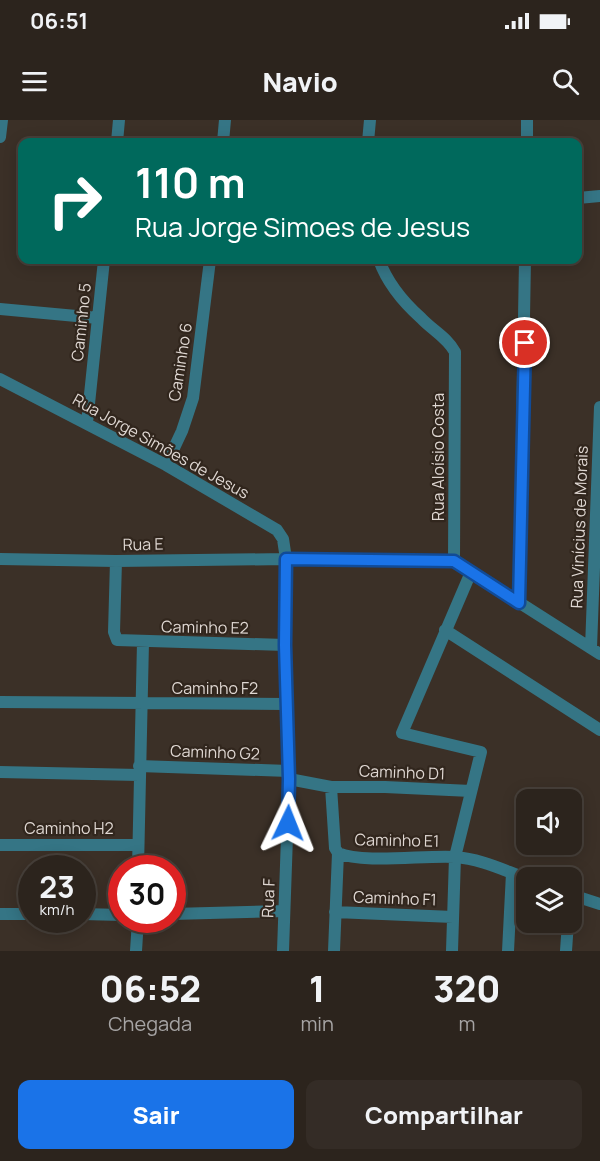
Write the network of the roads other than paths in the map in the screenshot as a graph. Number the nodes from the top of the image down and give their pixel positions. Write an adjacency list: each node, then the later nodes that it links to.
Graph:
1 (2, 120): 6 (street)
2 (119, 120): 7 (street)
3 (225, 120): 8 (street)
4 (370, 120): 9 (street)
5 (527, 120): 10 (street)
6 (0, 137)
7 (117, 138)
8 (223, 138)
9 (368, 138)
10 (527, 138)
11 (600, 196): 12 (street)
12 (582, 198)
13 (104, 264): 18 (street, Caminho 5)
14 (210, 264): 22 (street, Caminho 6)
15 (381, 264): 26 (street, Rua Aloísio Costa)
16 (525, 264): 28 (street)
17 (0, 309): 18 (street)
18 (98, 318): 21 (street, Caminho 5)
19 (0, 379): 21 (street, Rua Jorge Simões de Jesus)
20 (600, 407): 32 (street, Rua Vinícius de Morais)
21 (87, 423): 22 (street, Rua Jorge Simões de Jesus)
22 (166, 465): 23 (street, Rua Jorge Simões de Jesus)
23 (286, 559): 25 (street, Rua E); 26 (street, Rua E); 31 (street, Rua F)
24 (0, 560): 25 (street, Rua E)
25 (116, 561): 30 (street, Caminho E2)
26 (454, 561): 27 (street)
27 (471, 572): 28 (street); 29 (street)
28 (519, 603): 32 (street)
29 (445, 630): 36 (street); 41 (street)
30 (143, 642): 31 (street, Caminho E2); 34 (street)
31 (285, 645): 35 (street, Rua F)
32 (595, 651)
33 (0, 702): 34 (street, Caminho F2)
34 (142, 704): 35 (street, Caminho F2); 37 (street)
35 (287, 704): 39 (street, Rua F)
36 (600, 730)
37 (139, 770): 38 (street, Caminho G2); 39 (street, Caminho G2); 43 (street)
38 (0, 772)
39 (289, 775): 40 (street, Caminho G2); 51 (street, Rua F)
40 (332, 787): 41 (street, Caminho D1); 44 (street)
41 (471, 791): 46 (street)
42 (0, 845): 43 (street, Caminho H2)
43 (138, 845): 45 (street)
44 (338, 853): 46 (street, Caminho E1); 52 (street)
45 (138, 855)
46 (455, 857): 47 (street, Caminho E1); 56 (street)
47 (512, 873): 48 (street, Caminho E1); 63 (street)
48 (516, 874)
49 (582, 898): 50 (street)
50 (600, 904)
51 (284, 911): 55 (street); 60 (street, Rua F)
52 (335, 912): 56 (street, Caminho F1); 61 (street)
53 (0, 914): 54 (street)
54 (18, 914)
55 (186, 914)
56 (453, 917): 62 (street)
57 (137, 933): 59 (street)
58 (567, 933): 64 (street)
59 (136, 951)
60 (283, 951)
61 (334, 951)
62 (452, 951)
63 (508, 951)
64 (566, 951)

